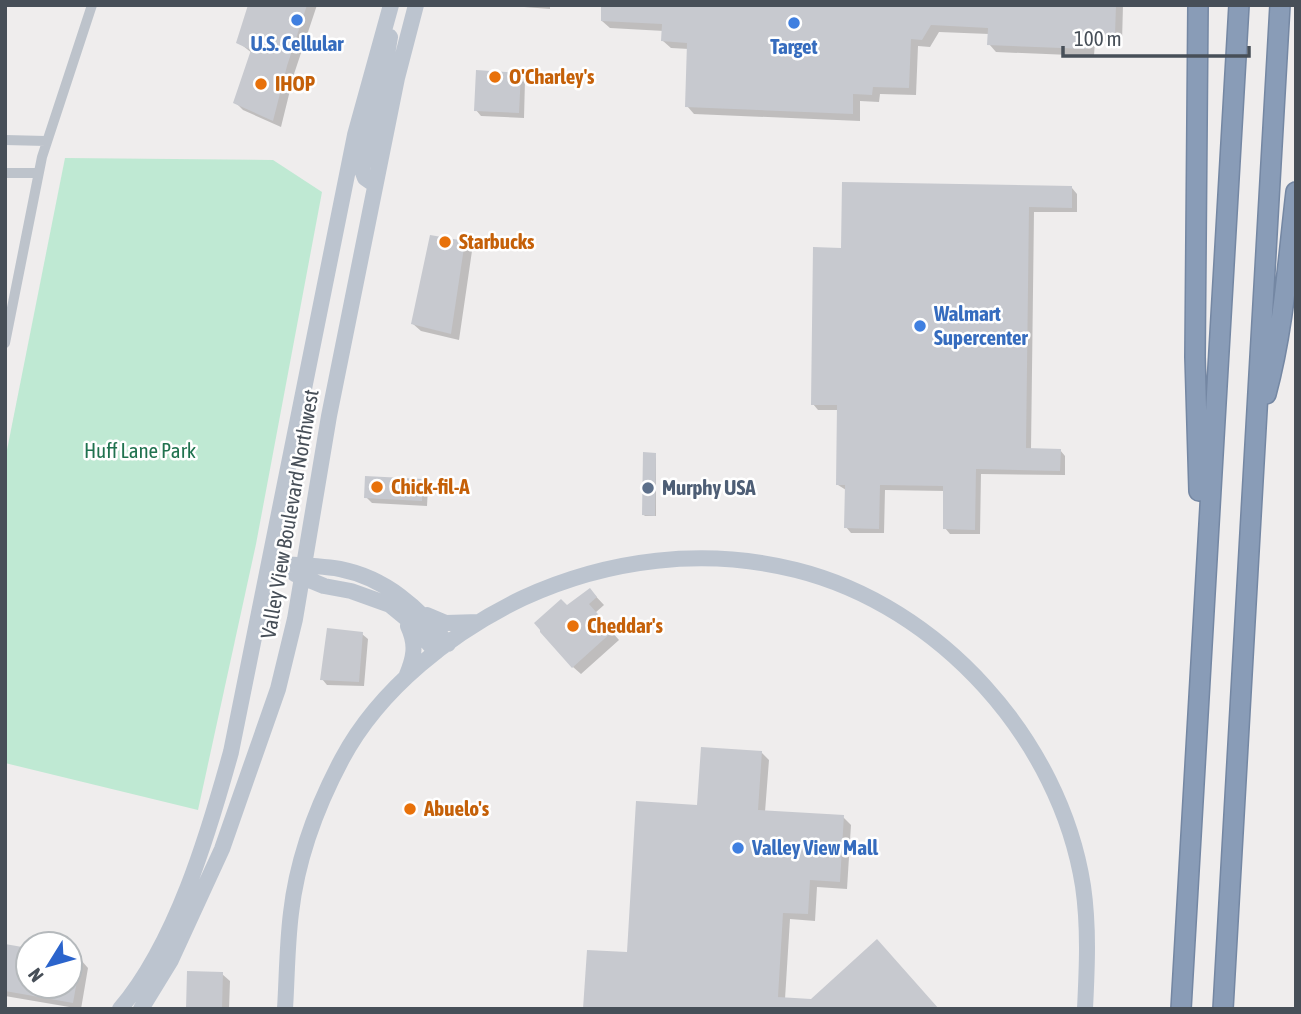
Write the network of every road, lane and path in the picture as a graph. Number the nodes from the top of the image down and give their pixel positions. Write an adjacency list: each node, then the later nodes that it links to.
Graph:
1 (92, 5): 8 (street)
2 (416, 5): 11 (main road, Valley View Boulevard Northwest)
3 (1198, 5): 17 (highway)
4 (1238, 5): 17 (highway)
5 (1280, 5): 14 (highway)
6 (391, 6): 11 (main road); 15 (main road, Valley View Boulevard Northwest)
7 (5, 139): 8 (street)
8 (46, 141): 10 (street)
9 (5, 173): 10 (street)
10 (38, 173): 13 (street)
11 (375, 184): 16 (main road, Valley View Boulevard Northwest)
12 (1296, 192): 14 (highway)
13 (5, 343)
14 (1255, 436): 30 (highway)
15 (270, 564): 16 (main road); 23 (main road, Valley View Boulevard Northwest)
16 (303, 572): 18 (main road); 19 (main road); 24 (main road, Valley View Boulevard Northwest)
17 (1204, 594): 29 (highway)
18 (396, 610): 21 (main road); 22 (main road)
19 (418, 610): 20 (main road); 21 (main road)
20 (479, 622): 21 (main road); 28 (main road)
21 (442, 648): 22 (main road)
22 (404, 680): 27 (main road)
23 (226, 769): 24 (main road); 25 (main road, Valley View Boulevard Northwest)
24 (205, 888): 26 (main road, Valley View Boulevard Northwest)
25 (120, 1009)
26 (141, 1009)
27 (285, 1009)
28 (1085, 1009)
29 (1181, 1009)
30 (1223, 1009)

